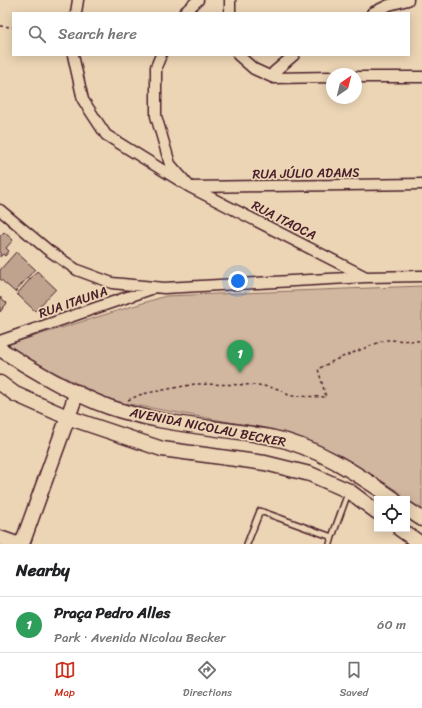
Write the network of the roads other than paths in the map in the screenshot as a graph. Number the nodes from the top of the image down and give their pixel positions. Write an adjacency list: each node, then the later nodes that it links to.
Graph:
1 (78, 0): 6 (street)
2 (198, 0): 7 (street)
3 (230, 0): 8 (street)
4 (408, 0): 5 (street)
5 (389, 3): 9 (street)
6 (76, 12)
7 (185, 12)
8 (230, 12)
9 (374, 12)
10 (73, 56): 19 (street)
11 (160, 56): 19 (street)
12 (239, 56): 17 (street)
13 (293, 56): 17 (street)
14 (326, 77): 17 (street)
15 (362, 77): 16 (street)
16 (422, 77)
17 (274, 78)
18 (422, 184): 19 (street, RUA JÚLIO ADAMS)
19 (190, 187): 22 (street, RUA ITAOCA)
20 (0, 210): 23 (street)
21 (422, 276): 22 (street)
22 (366, 277): 23 (street)
23 (155, 287): 24 (street, RUA ITAUNA)
24 (0, 341)
25 (0, 349): 27 (main road, AVENIDA NICOLAU BECKER)
26 (0, 383): 28 (main road, AVENIDA NICOLAU BECKER)
27 (77, 392): 28 (main road); 30 (main road, AVENIDA NICOLAU BECKER)
28 (67, 418): 29 (main road, AVENIDA NICOLAU BECKER); 38 (main road)
29 (349, 490): 31 (main road, AVENIDA NICOLAU BECKER); 35 (lane)
30 (390, 496)
31 (374, 510)
32 (410, 510): 33 (main road)
33 (422, 519)
34 (404, 532): 41 (main road)
35 (332, 537): 39 (lane); 40 (lane)
36 (0, 538): 37 (main road)
37 (17, 544)
38 (22, 544)
39 (247, 544)
40 (330, 544)
41 (421, 544)

